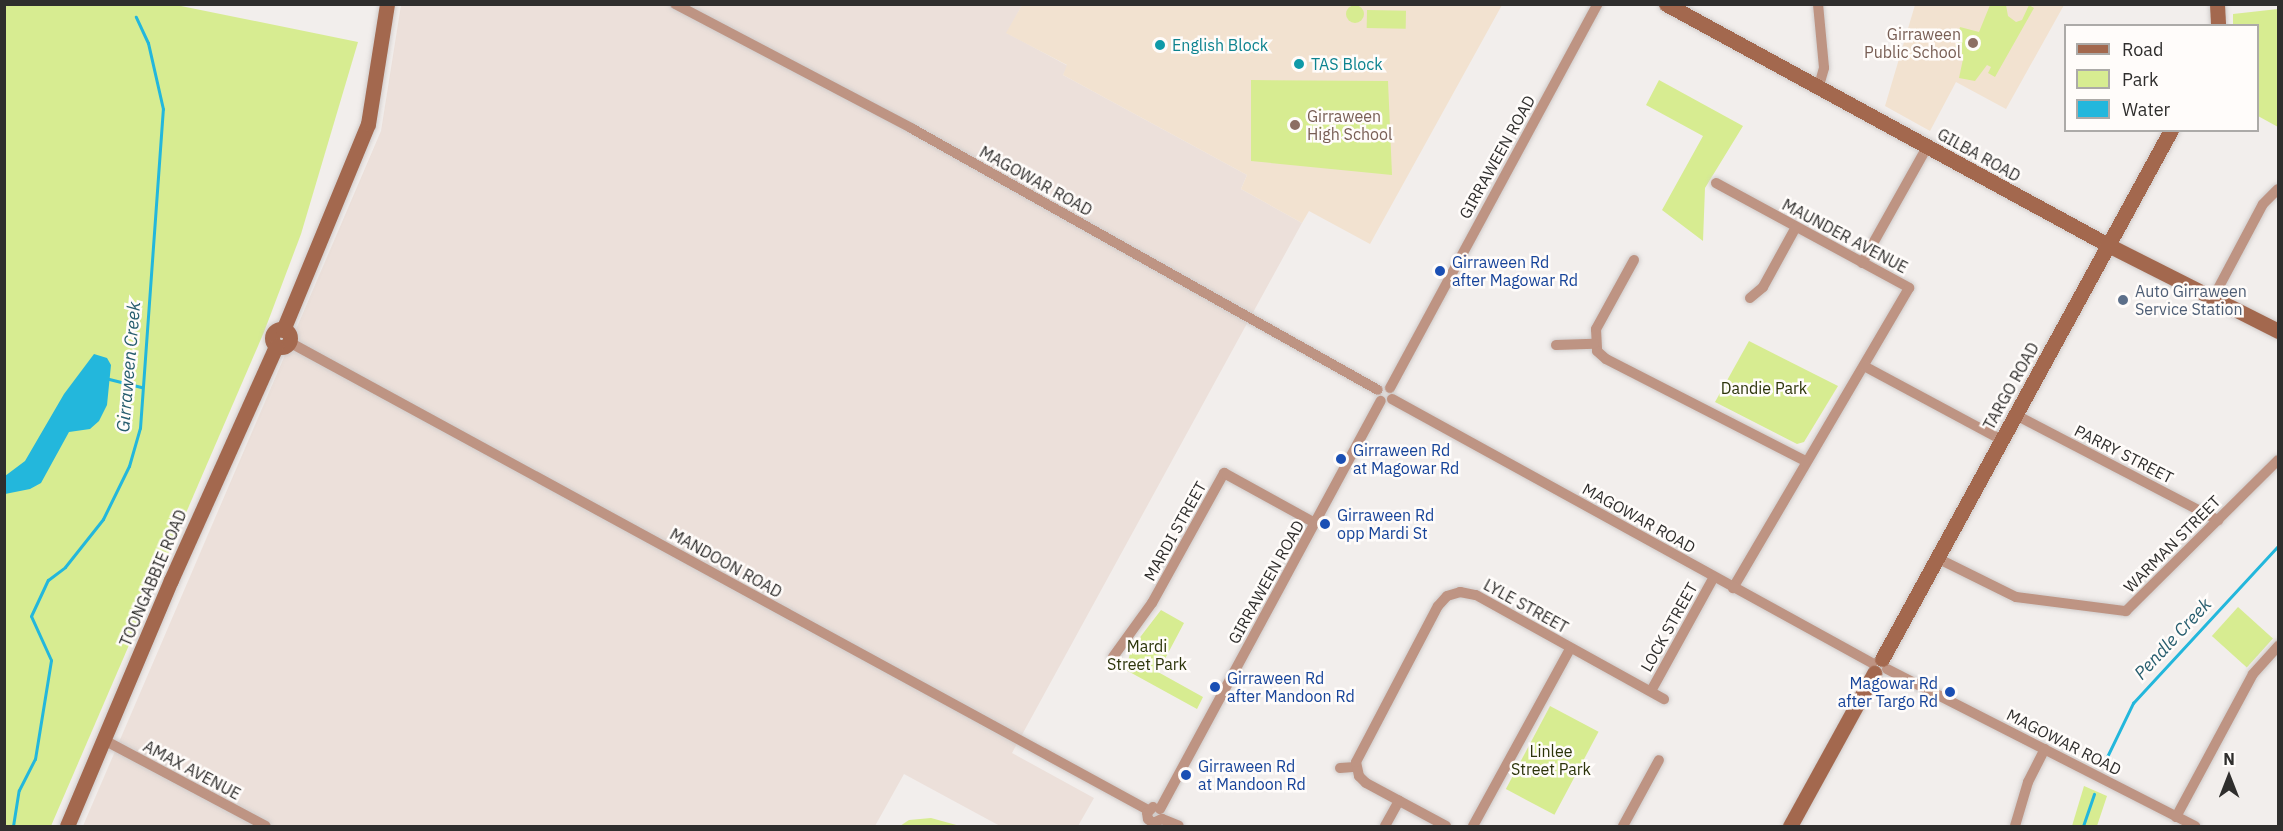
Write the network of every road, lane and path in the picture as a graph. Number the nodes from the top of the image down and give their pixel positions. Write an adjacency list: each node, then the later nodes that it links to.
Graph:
1 (387, 4): 20 (street, TOONGABBIE ROAD)
2 (675, 4): 25 (street, MAGOWAR ROAD)
3 (1598, 4): 24 (street, GIRRAWEEN ROAD)
4 (1666, 4): 8 (street, GILBA ROAD)
5 (1818, 4): 8 (street)
6 (2217, 4): 7 (street)
7 (2218, 24)
8 (1819, 86): 10 (street, GILBA ROAD)
9 (2170, 132): 14 (street, TARGO ROAD)
10 (1926, 147): 14 (street, GILBA ROAD); 16 (street)
11 (1716, 183): 13 (street, MAUNDER AVENUE)
12 (2278, 189): 18 (street)
13 (1796, 227): 16 (street, MAUNDER AVENUE); 17 (street)
14 (2108, 245): 18 (street, GILBA ROAD); 26 (street, TARGO ROAD)
15 (1634, 260): 21 (street)
16 (1862, 263): 23 (street, MAUNDER AVENUE)
17 (1750, 298)
18 (2213, 298): 19 (street, GILBA ROAD)
19 (2278, 331)
20 (283, 339): 41 (street, TOONGABBIE ROAD); 47 (street, MANDOON ROAD)
21 (1594, 344): 22 (street); 29 (street)
22 (1556, 345)
23 (1864, 366): 27 (street); 29 (street, MAUNDER AVENUE)
24 (1391, 393): 25 (street); 33 (street, MAGOWAR ROAD)
25 (1379, 395): 31 (street, GIRRAWEEN ROAD)
26 (2016, 415): 27 (street, TARGO ROAD); 30 (street, PARRY STREET)
27 (2002, 440): 32 (street, TARGO ROAD)
28 (2278, 460): 30 (street, WARMAN STREET)
29 (1805, 461): 34 (street, MAUNDER AVENUE)
30 (2218, 520): 32 (street, WARMAN STREET)
31 (1315, 523): 37 (street, MARDI STREET); 47 (street, GIRRAWEEN ROAD)
32 (1937, 558): 38 (street, TARGO ROAD)
33 (1714, 577): 34 (street, MAGOWAR ROAD); 39 (street, LOCK STREET)
34 (1732, 588): 38 (street, MAGOWAR ROAD)
35 (2278, 646): 48 (street)
36 (1570, 649): 39 (street, LYLE STREET); 44 (street, LYLE STREET); 55 (street)
37 (1113, 657)
38 (1879, 666): 42 (street, MAGOWAR ROAD); 57 (street, TARGO ROAD)
39 (1651, 691): 40 (street, LYLE STREET)
40 (1664, 699)
41 (104, 740): 50 (street, TOONGABBIE ROAD); 51 (street, AMAX AVENUE)
42 (2045, 749): 48 (street, MAGOWAR ROAD); 58 (street)
43 (1659, 760): 56 (street)
44 (1356, 767): 45 (street); 46 (street)
45 (1340, 768)
46 (1399, 801): 53 (street); 54 (street)
47 (1156, 813): 49 (street); 52 (street, MANDOON ROAD)
48 (2176, 817): 59 (street, MAGOWAR ROAD)
49 (1149, 824)
50 (67, 826)
51 (266, 826)
52 (1179, 826)
53 (1385, 826)
54 (1446, 826)
55 (1473, 826)
56 (1623, 826)
57 (1790, 826)
58 (2015, 826)
59 (2195, 826)

